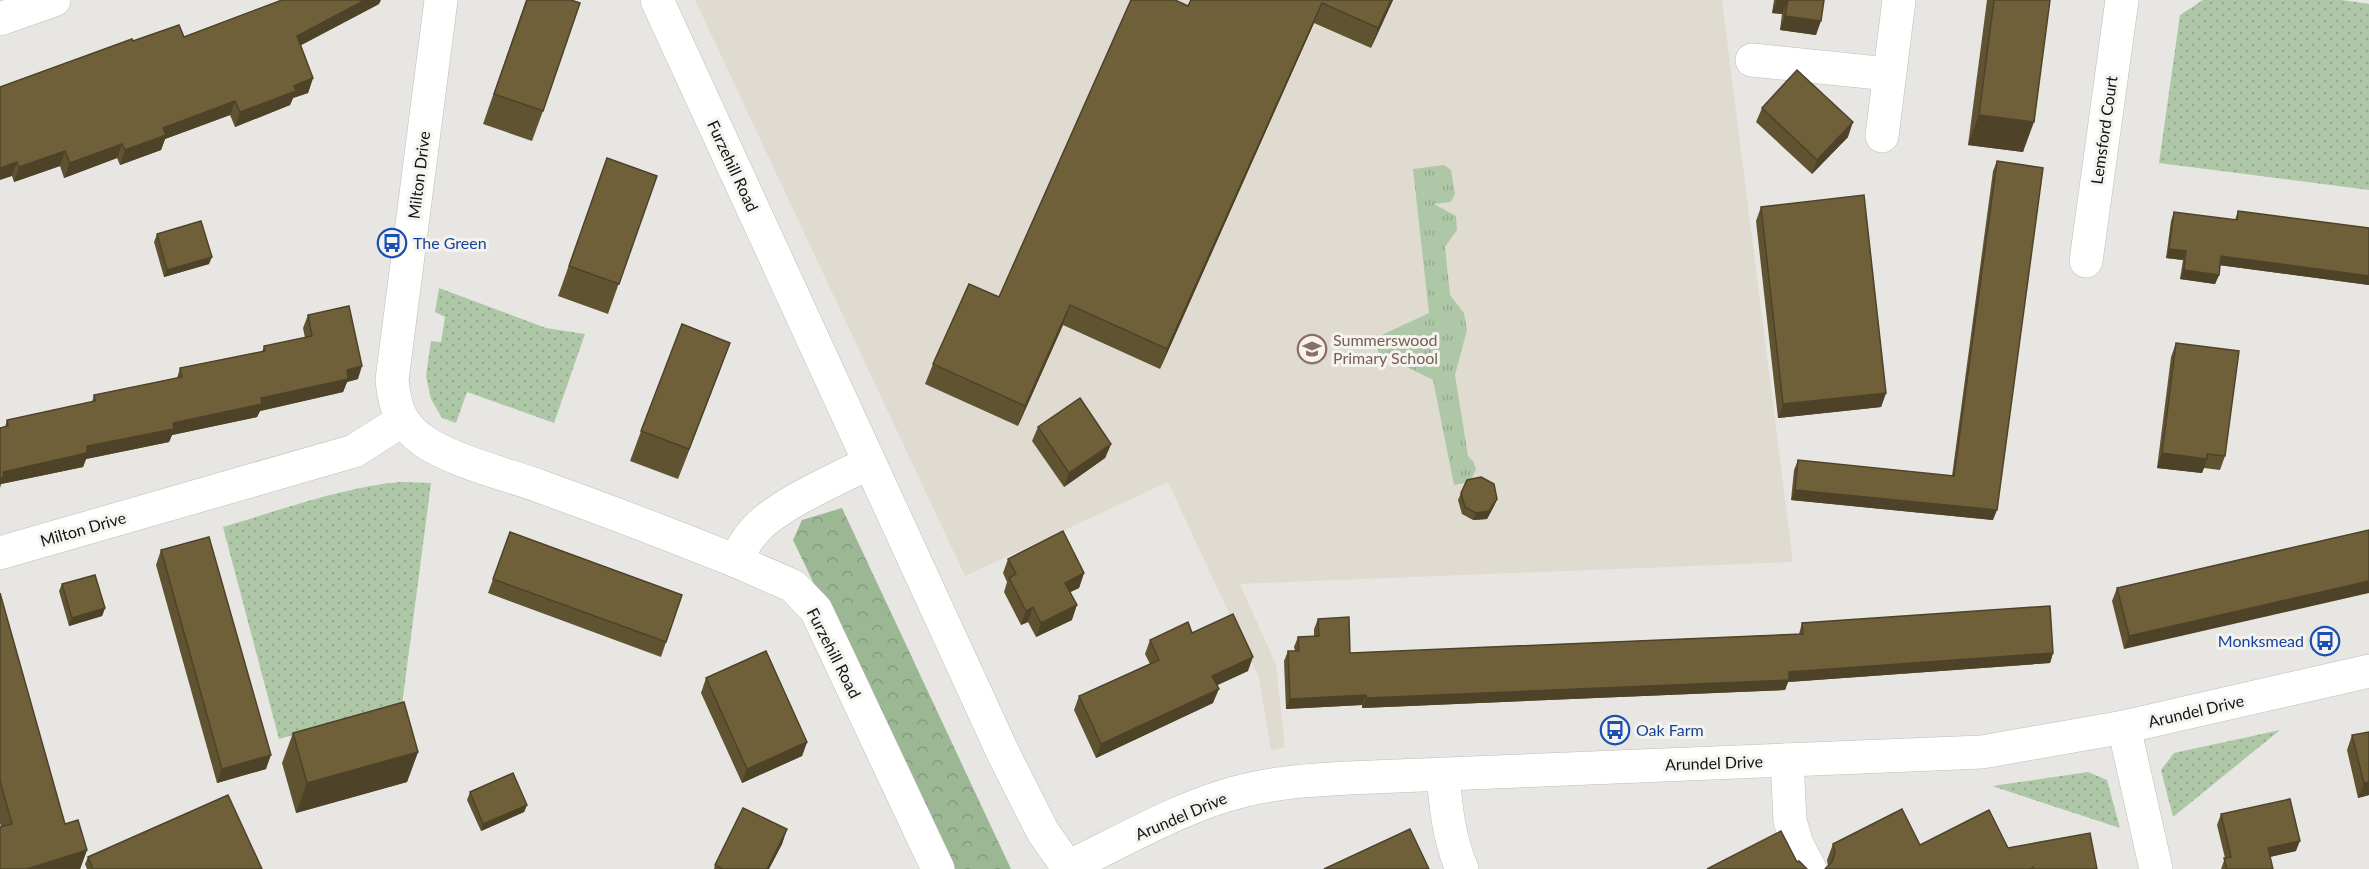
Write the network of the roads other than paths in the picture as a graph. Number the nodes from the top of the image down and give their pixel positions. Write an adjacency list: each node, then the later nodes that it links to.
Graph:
1 (54, 0): 6 (street)
2 (441, 0): 11 (street, Milton Drive)
3 (657, 0): 12 (street, Furzehill Road)
4 (1899, 0): 8 (street)
5 (2122, 0): 10 (street, Lemsford Court)
6 (0, 19)
7 (1752, 60): 8 (street)
8 (1888, 74): 9 (street)
9 (1882, 136)
10 (2086, 261)
11 (402, 421): 13 (street, Milton Drive); 14 (street)
12 (869, 462): 14 (street); 19 (street, Furzehill Road)
13 (0, 553)
14 (736, 561): 20 (street, Furzehill Road)
15 (2369, 671): 16 (street, Arundel Drive)
16 (2124, 727): 17 (street, Arundel Drive); 23 (street)
17 (1787, 760): 18 (street, Arundel Drive); 22 (street)
18 (1443, 775): 19 (street, Arundel Drive); 21 (street)
19 (1069, 868)
20 (938, 869)
21 (1462, 869)
22 (1810, 869)
23 (2157, 869)

